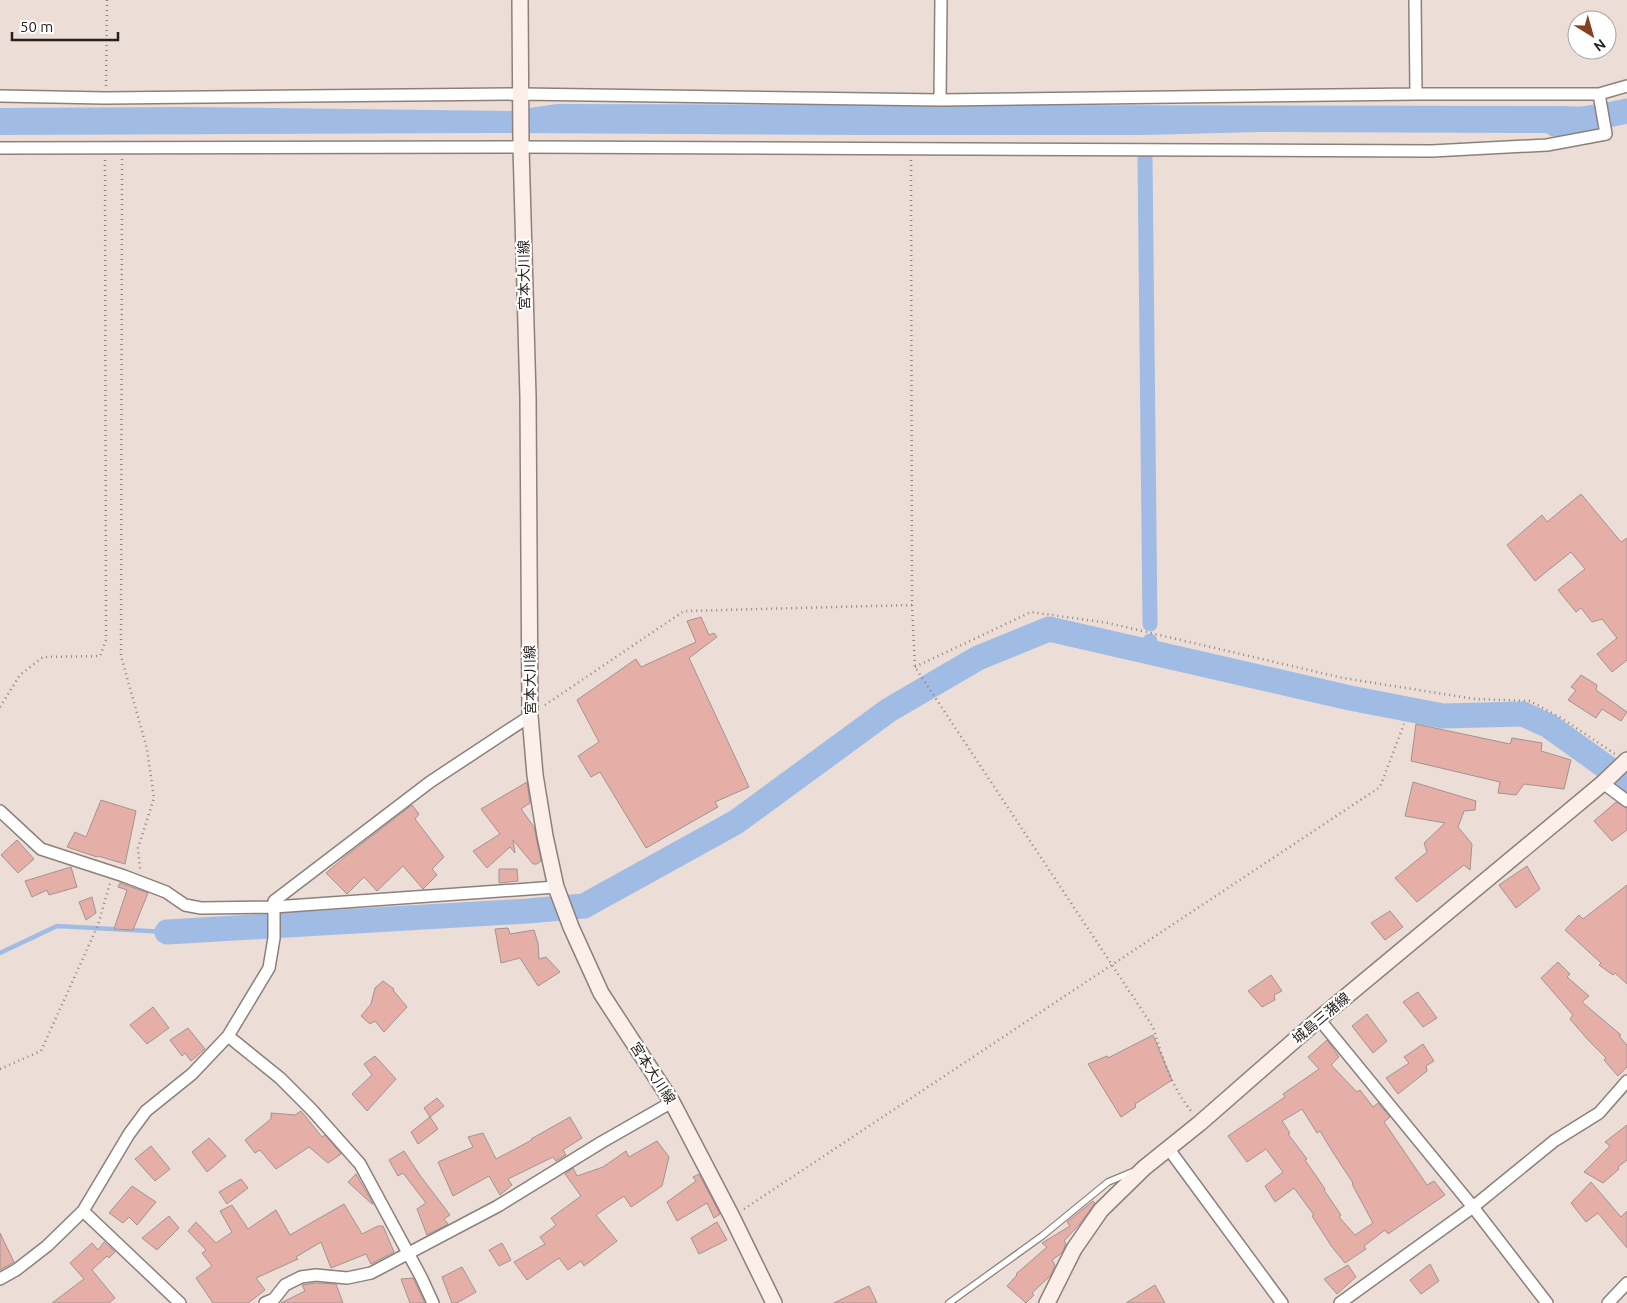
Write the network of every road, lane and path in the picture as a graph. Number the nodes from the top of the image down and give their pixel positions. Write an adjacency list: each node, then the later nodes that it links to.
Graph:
1 (107, 0): 9 (path)
2 (520, 0): 10 (main road, 宮本大川線)
3 (941, 0): 11 (street)
4 (1415, 0): 6 (street)
5 (1627, 86): 7 (street)
6 (1416, 94): 7 (street); 11 (street)
7 (1599, 94): 16 (street)
8 (0, 96): 9 (street)
9 (106, 98): 10 (street)
10 (522, 98): 11 (street); 12 (main road, 宮本大川線)
11 (940, 100)
12 (521, 142): 15 (street); 16 (street); 20 (main road, 宮本大川線)
13 (0, 148): 14 (street)
14 (104, 148): 15 (street); 19 (path)
15 (122, 148): 27 (path)
16 (911, 148): 17 (path)
17 (912, 605): 18 (path); 20 (path)
18 (915, 667): 22 (path); 30 (path)
19 (0, 707)
20 (530, 716): 28 (main road, 宮本大川線); 29 (street)
21 (1404, 724): 30 (path)
22 (1626, 761): 23 (main road, 城島三潴線)
23 (1603, 782): 24 (street); 31 (main road, 城島三潴線)
24 (1627, 802)
25 (0, 811): 26 (street)
26 (113, 872): 27 (street); 33 (path)
27 (142, 883): 29 (street)
28 (558, 892): 29 (street); 35 (main road, 宮本大川線)
29 (274, 907): 32 (street)
30 (1112, 965): 36 (path); 41 (path)
31 (1319, 1019): 36 (main road, 城島三潴線); 39 (street)
32 (228, 1036): 40 (street); 42 (street)
33 (0, 1070)
34 (1627, 1081): 39 (street)
35 (672, 1102): 41 (main road, 宮本大川線); 42 (street)
36 (1200, 1122): 37 (main road, 城島三潴線)
37 (1168, 1148): 38 (main road, 城島三潴線); 51 (street)
38 (1144, 1168): 49 (lane); 50 (main road, 城島三潴線)
39 (1473, 1207): 52 (street); 53 (street)
40 (83, 1211): 43 (street); 45 (street)
41 (732, 1217): 48 (main road, 宮本大川線)
42 (408, 1254): 46 (street); 47 (street)
43 (0, 1279)
44 (1627, 1283): 54 (street)
45 (180, 1303)
46 (265, 1303)
47 (433, 1303)
48 (774, 1303)
49 (949, 1303)
50 (1047, 1303)
51 (1282, 1303)
52 (1340, 1303)
53 (1547, 1303)
54 (1608, 1303)

